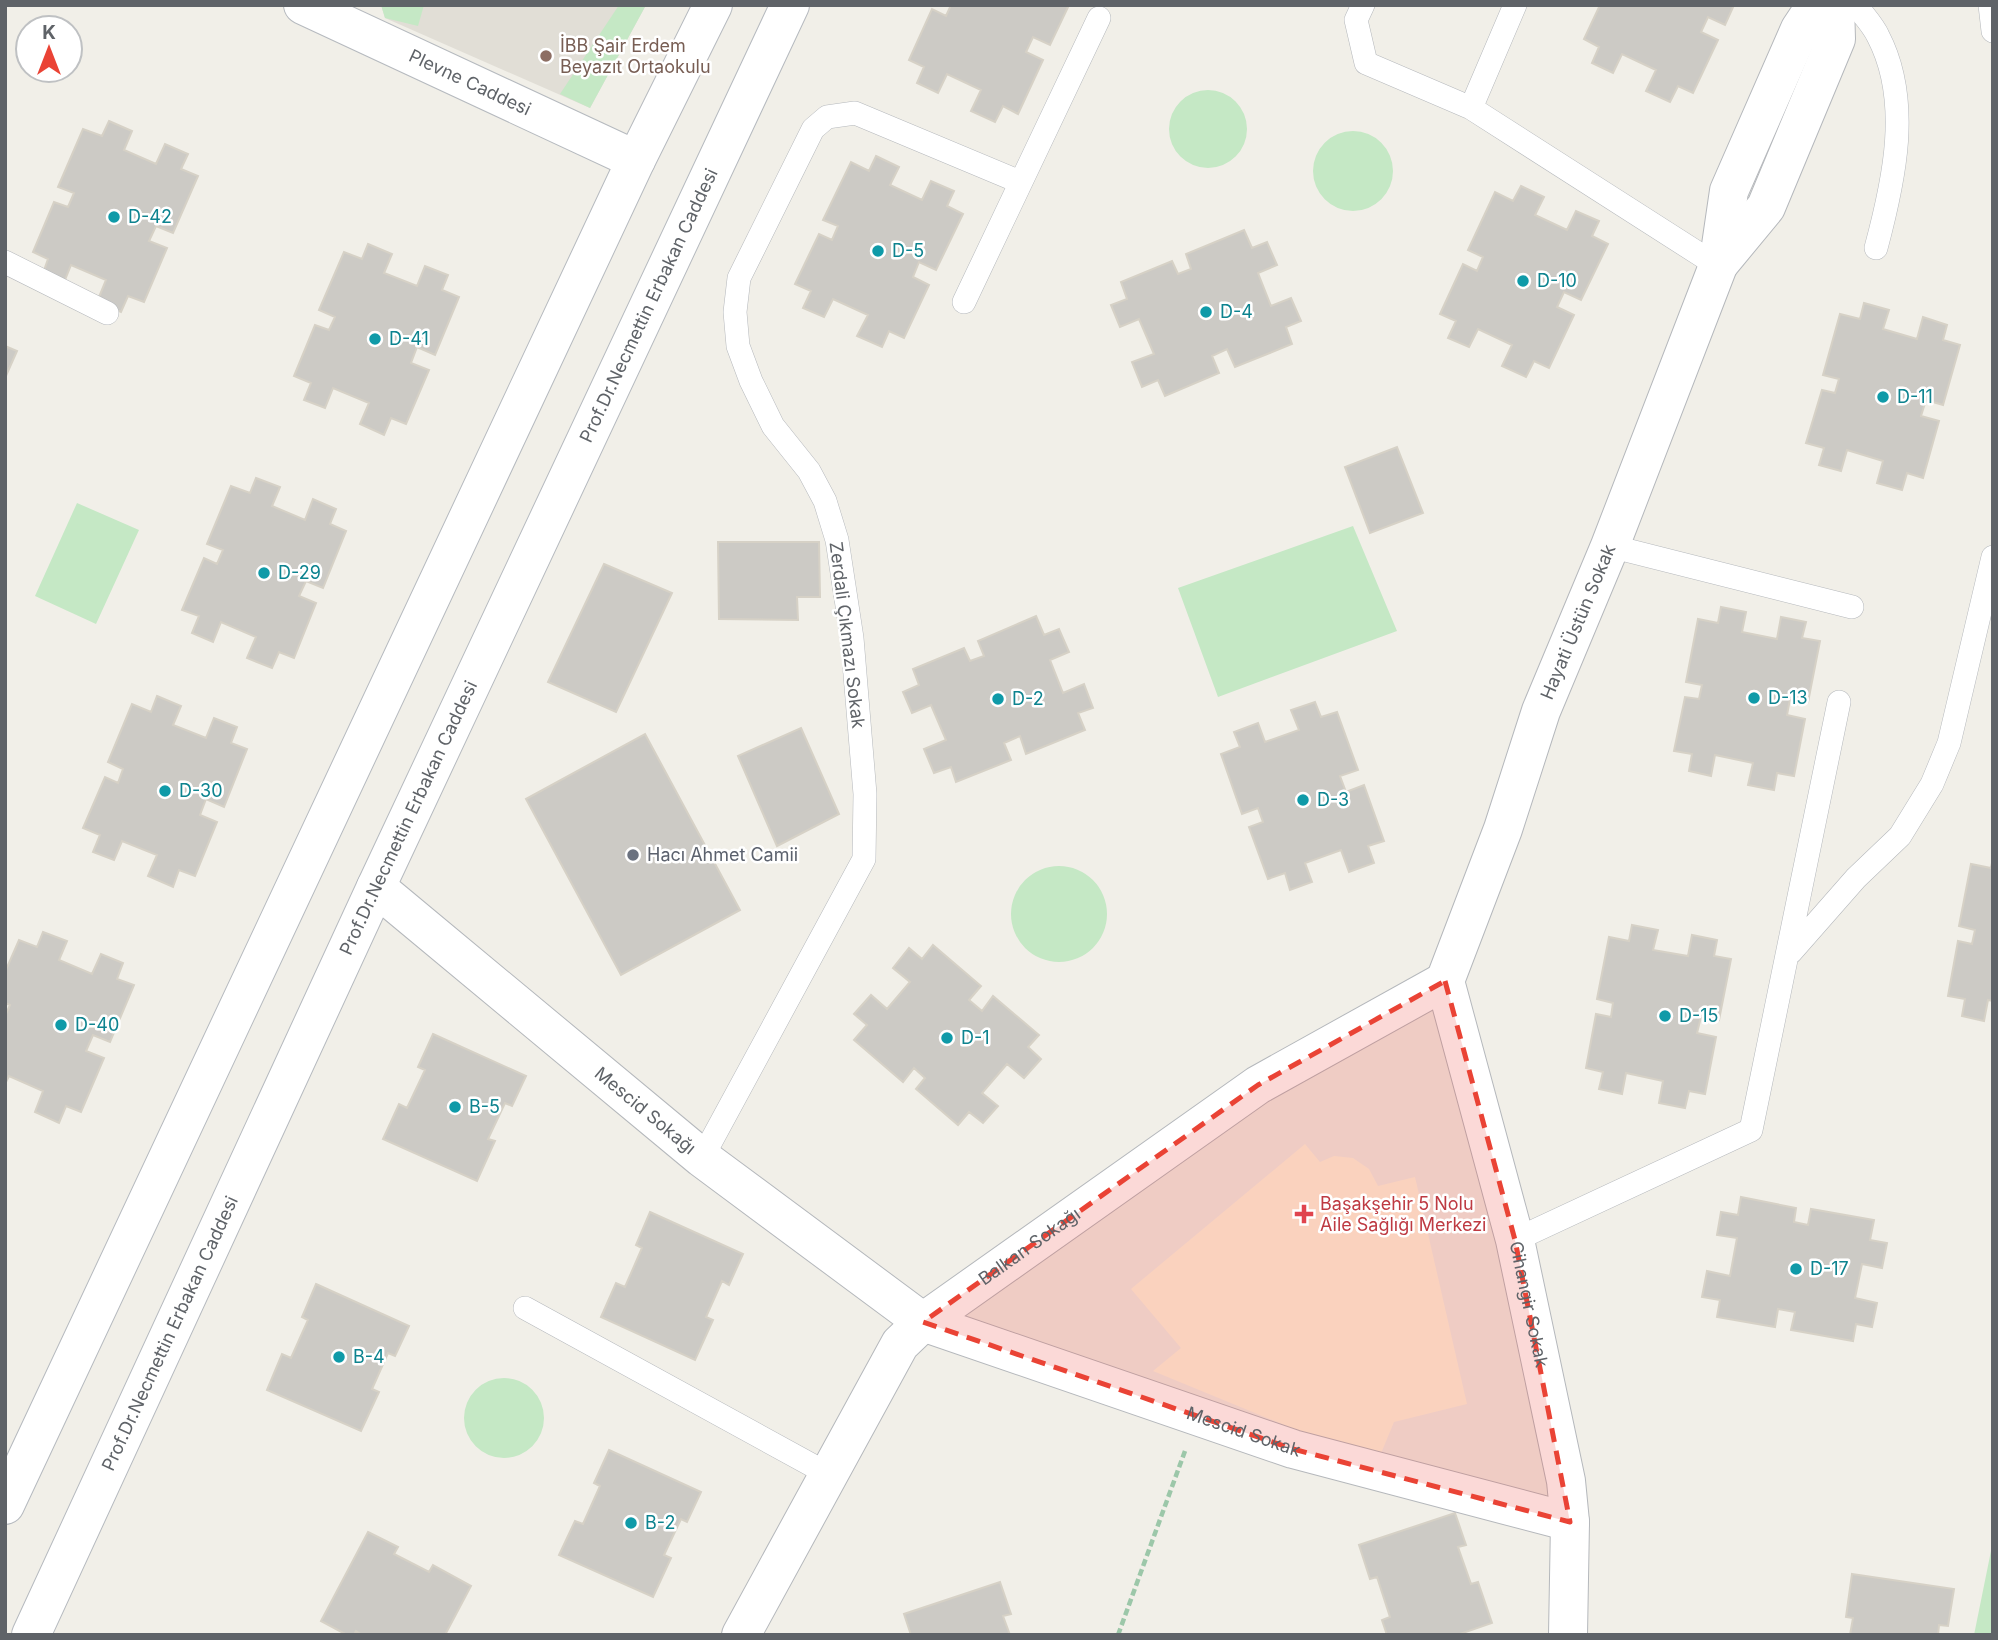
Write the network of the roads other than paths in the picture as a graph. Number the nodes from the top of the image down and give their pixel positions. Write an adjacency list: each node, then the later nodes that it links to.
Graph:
1 (303, 5): 13 (street, Plevne Caddesi)
2 (713, 5): 13 (street)
3 (790, 5): 24 (street, Prof.Dr.Necmettin Erbakan Caddesi)
4 (1363, 5): 12 (lane)
5 (1516, 5): 12 (lane)
6 (1816, 5): 17 (street, Hayati Üstün Sokak)
7 (1835, 5): 17 (street, Hayati Üstün Sokak)
8 (1856, 5): 15 (lane)
9 (1990, 5): 11 (lane)
10 (1099, 19): 14 (lane)
11 (1993, 31)
12 (1471, 108): 17 (lane)
13 (636, 160): 32 (street)
14 (1020, 182): 18 (lane); 27 (lane, Zerdali Çıkmazı Sokak)
15 (1876, 248)
16 (5, 262): 19 (lane)
17 (1718, 266): 20 (street, Hayati Üstün Sokak)
18 (964, 302)
19 (107, 313)
20 (1610, 546): 22 (lane); 26 (street, Hayati Üstün Sokak)
21 (1993, 557): 25 (lane)
22 (1852, 607)
23 (1839, 702): 25 (lane)
24 (376, 887): 27 (street, Mescid Sokağı); 34 (street, Prof.Dr.Necmettin Erbakan Caddesi)
25 (1789, 954): 28 (lane)
26 (1445, 981): 28 (street, Cihangir Sokak); 30 (street, Balkan Sokağı)
27 (702, 1158): 30 (street, Mescid Sokağı)
28 (1515, 1240): 33 (street, Cihangir Sokak)
29 (525, 1308): 31 (lane)
30 (923, 1322): 31 (street, Balkan Sokağı); 33 (street, Mescid Sokak)
31 (828, 1474): 35 (street, Balkan Sokağı)
32 (5, 1505)
33 (1570, 1522): 36 (street, Cihangir Sokak)
34 (31, 1635)
35 (741, 1635)
36 (1569, 1635)

